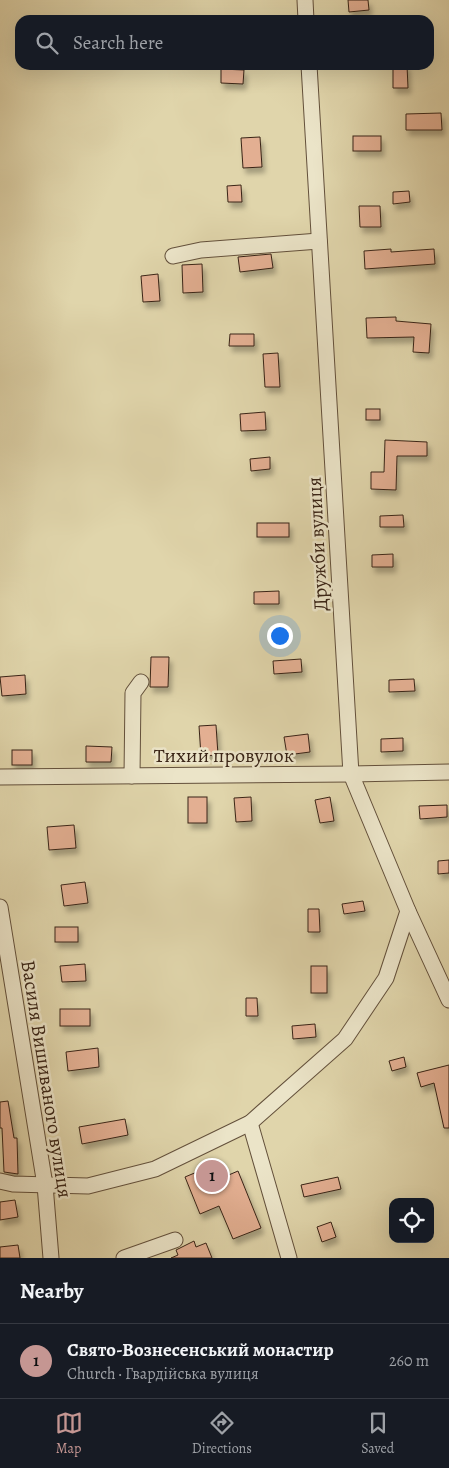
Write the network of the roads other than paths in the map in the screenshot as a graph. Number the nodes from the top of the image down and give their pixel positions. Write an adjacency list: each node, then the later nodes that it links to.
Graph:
1 (305, 0): 2 (street)
2 (306, 15)
3 (309, 70): 4 (street, Дружби вулиця)
4 (319, 241): 5 (street); 8 (street, Дружби вулиця)
5 (173, 256)
6 (142, 682): 9 (street)
7 (449, 772): 8 (street, Тихий провулок)
8 (351, 774): 9 (street, Тихий провулок); 12 (street, Дружби вулиця)
9 (132, 776): 10 (street, Тихий провулок)
10 (0, 777)
11 (0, 907): 16 (street, Василя Вишиваного вулиця)
12 (408, 911): 13 (street, Дружби вулиця); 14 (street)
13 (449, 1000)
14 (250, 1123): 16 (street); 20 (street)
15 (0, 1181): 16 (street)
16 (45, 1184): 18 (street, Василя Вишиваного вулиця)
17 (175, 1240): 19 (street)
18 (51, 1258)
19 (124, 1258)
20 (289, 1258)

